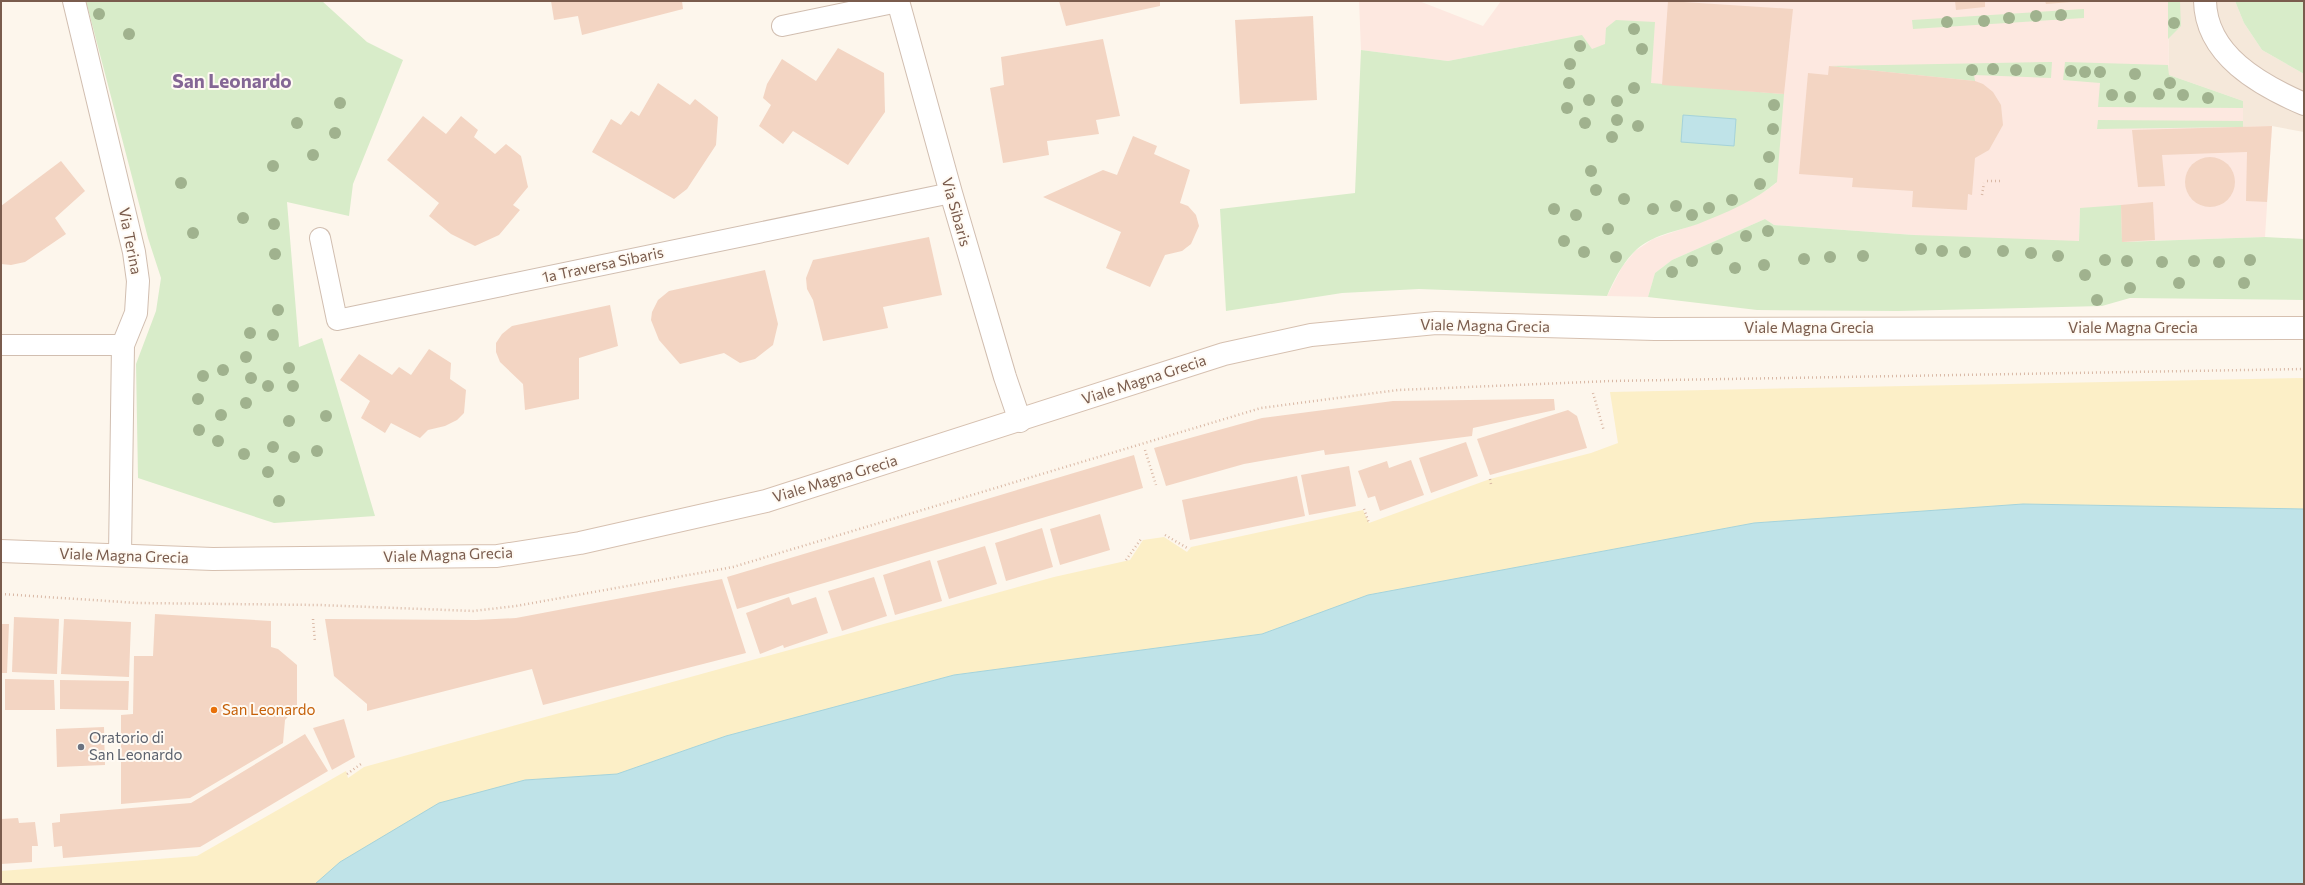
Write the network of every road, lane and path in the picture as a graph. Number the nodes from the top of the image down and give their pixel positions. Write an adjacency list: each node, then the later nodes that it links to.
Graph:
1 (74, 1): 12 (street, Via Terina)
2 (2205, 1): 5 (street)
3 (898, 2): 4 (lane); 7 (street, Via Sibaris)
4 (782, 26)
5 (2304, 104)
6 (2003, 181): 8 (path)
7 (951, 193): 9 (lane, 1a Traversa Sibaris); 15 (street, Via Sibaris)
8 (1982, 196)
9 (320, 238)
10 (2304, 328): 15 (street, Viale Magna Grecia)
11 (1, 345): 12 (lane)
12 (123, 345): 27 (street, Via Terina)
13 (2304, 369): 29 (path)
14 (1593, 393): 16 (path)
15 (1020, 421): 27 (street, Viale Magna Grecia)
16 (1604, 431)
17 (1145, 450): 20 (path)
18 (1490, 479): 19 (path)
19 (1491, 484)
20 (1156, 485)
21 (1364, 509): 22 (path)
22 (1369, 524)
23 (1166, 535): 25 (path)
24 (1141, 539): 28 (path)
25 (1189, 549)
26 (1, 551): 27 (street, Viale Magna Grecia)
27 (120, 555)
28 (1126, 560)
29 (1, 594)
30 (313, 619): 31 (path)
31 (314, 642)
32 (361, 764): 33 (path)
33 (346, 774)

